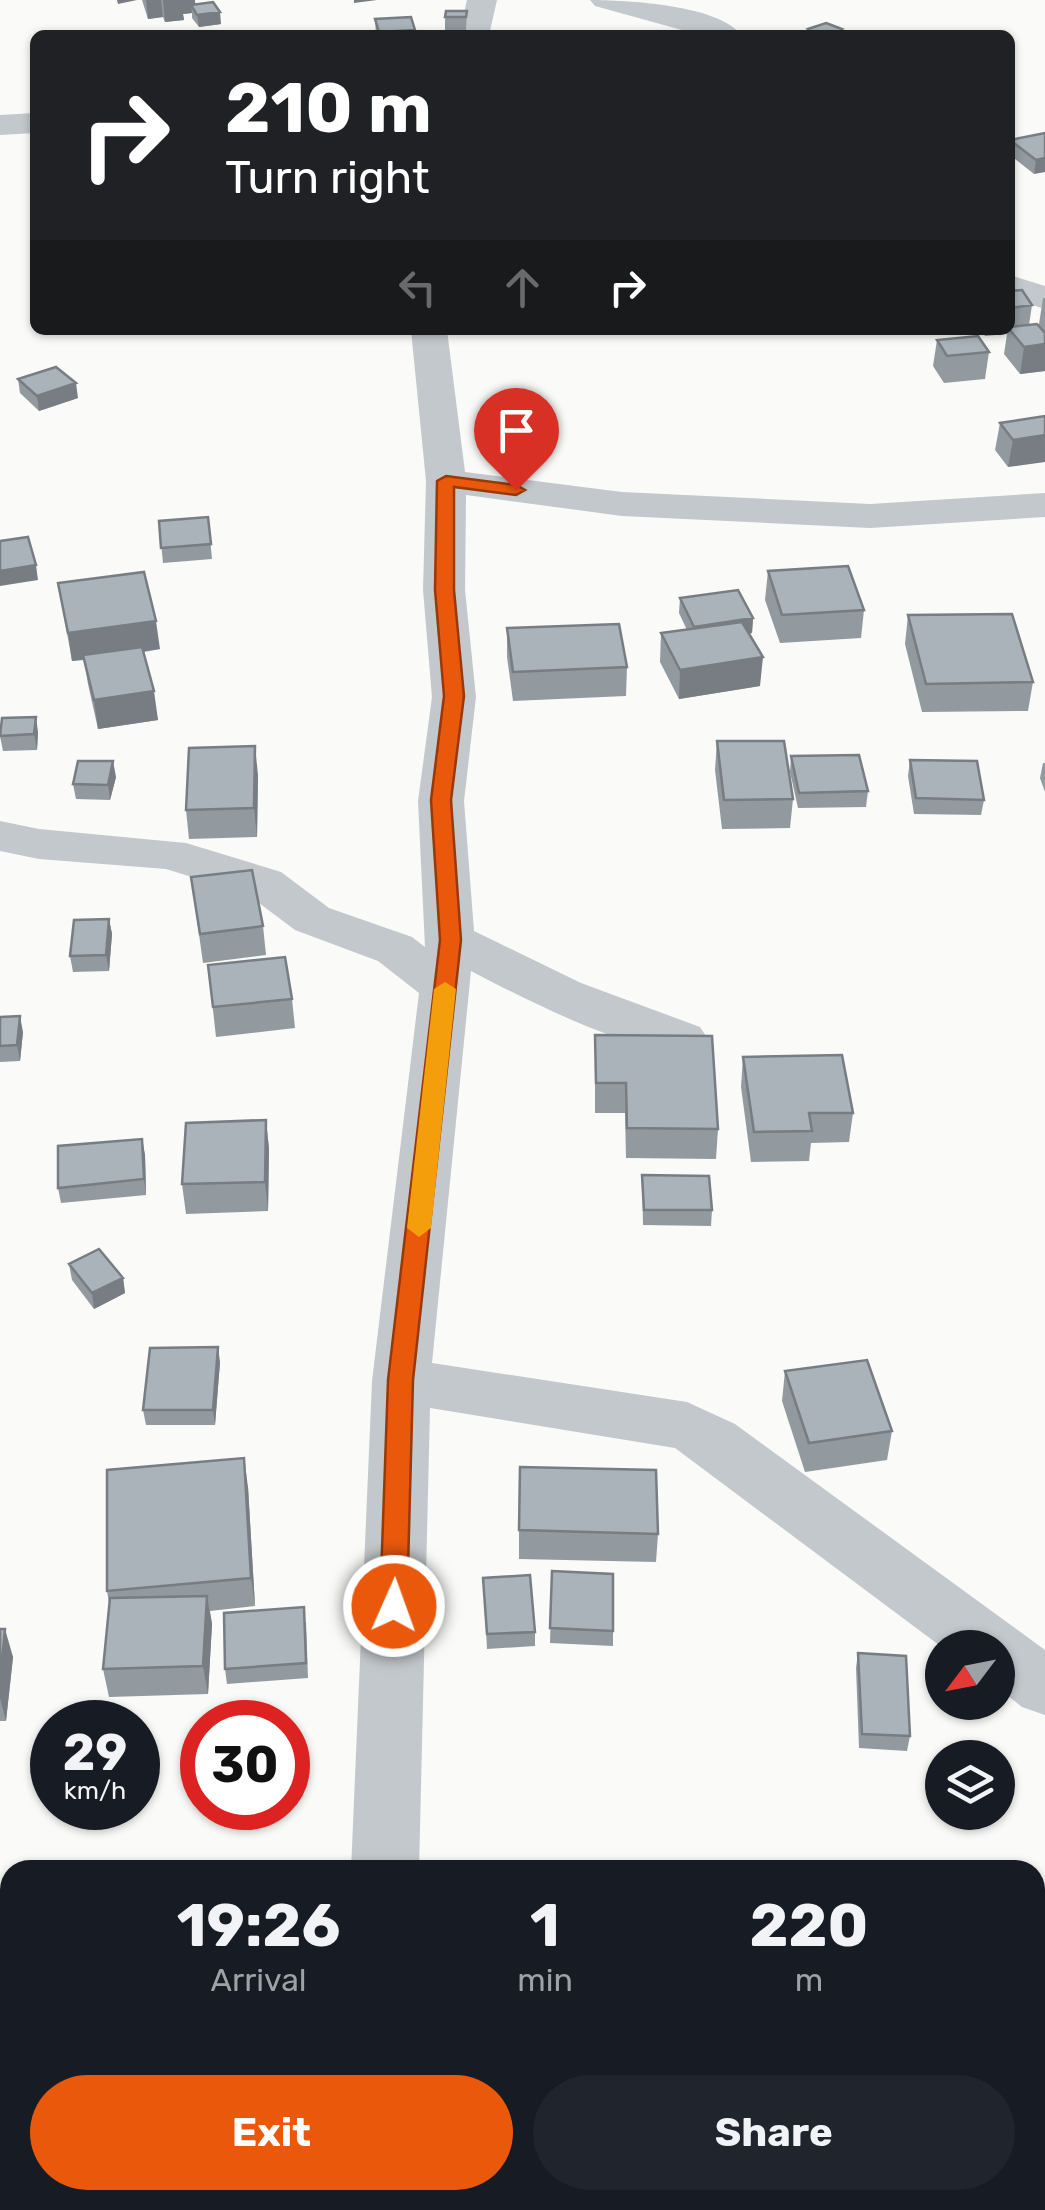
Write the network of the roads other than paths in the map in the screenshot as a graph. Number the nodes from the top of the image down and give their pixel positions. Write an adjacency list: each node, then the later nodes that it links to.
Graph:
1 (482, 0): 3 (street)
2 (605, 0): 4 (street)
3 (475, 30)
4 (714, 30)
5 (0, 124): 6 (street)
6 (30, 124)
7 (1015, 288): 8 (street)
8 (1045, 298)
9 (429, 335): 10 (street)
10 (446, 481): 11 (street); 13 (street)
11 (1045, 505)
12 (0, 836): 13 (street)
13 (448, 964): 14 (street); 15 (street)
14 (682, 1038)
15 (401, 1380): 16 (street); 19 (street)
16 (968, 1630)
17 (1015, 1665): 18 (street)
18 (1045, 1687)
19 (385, 1860)

